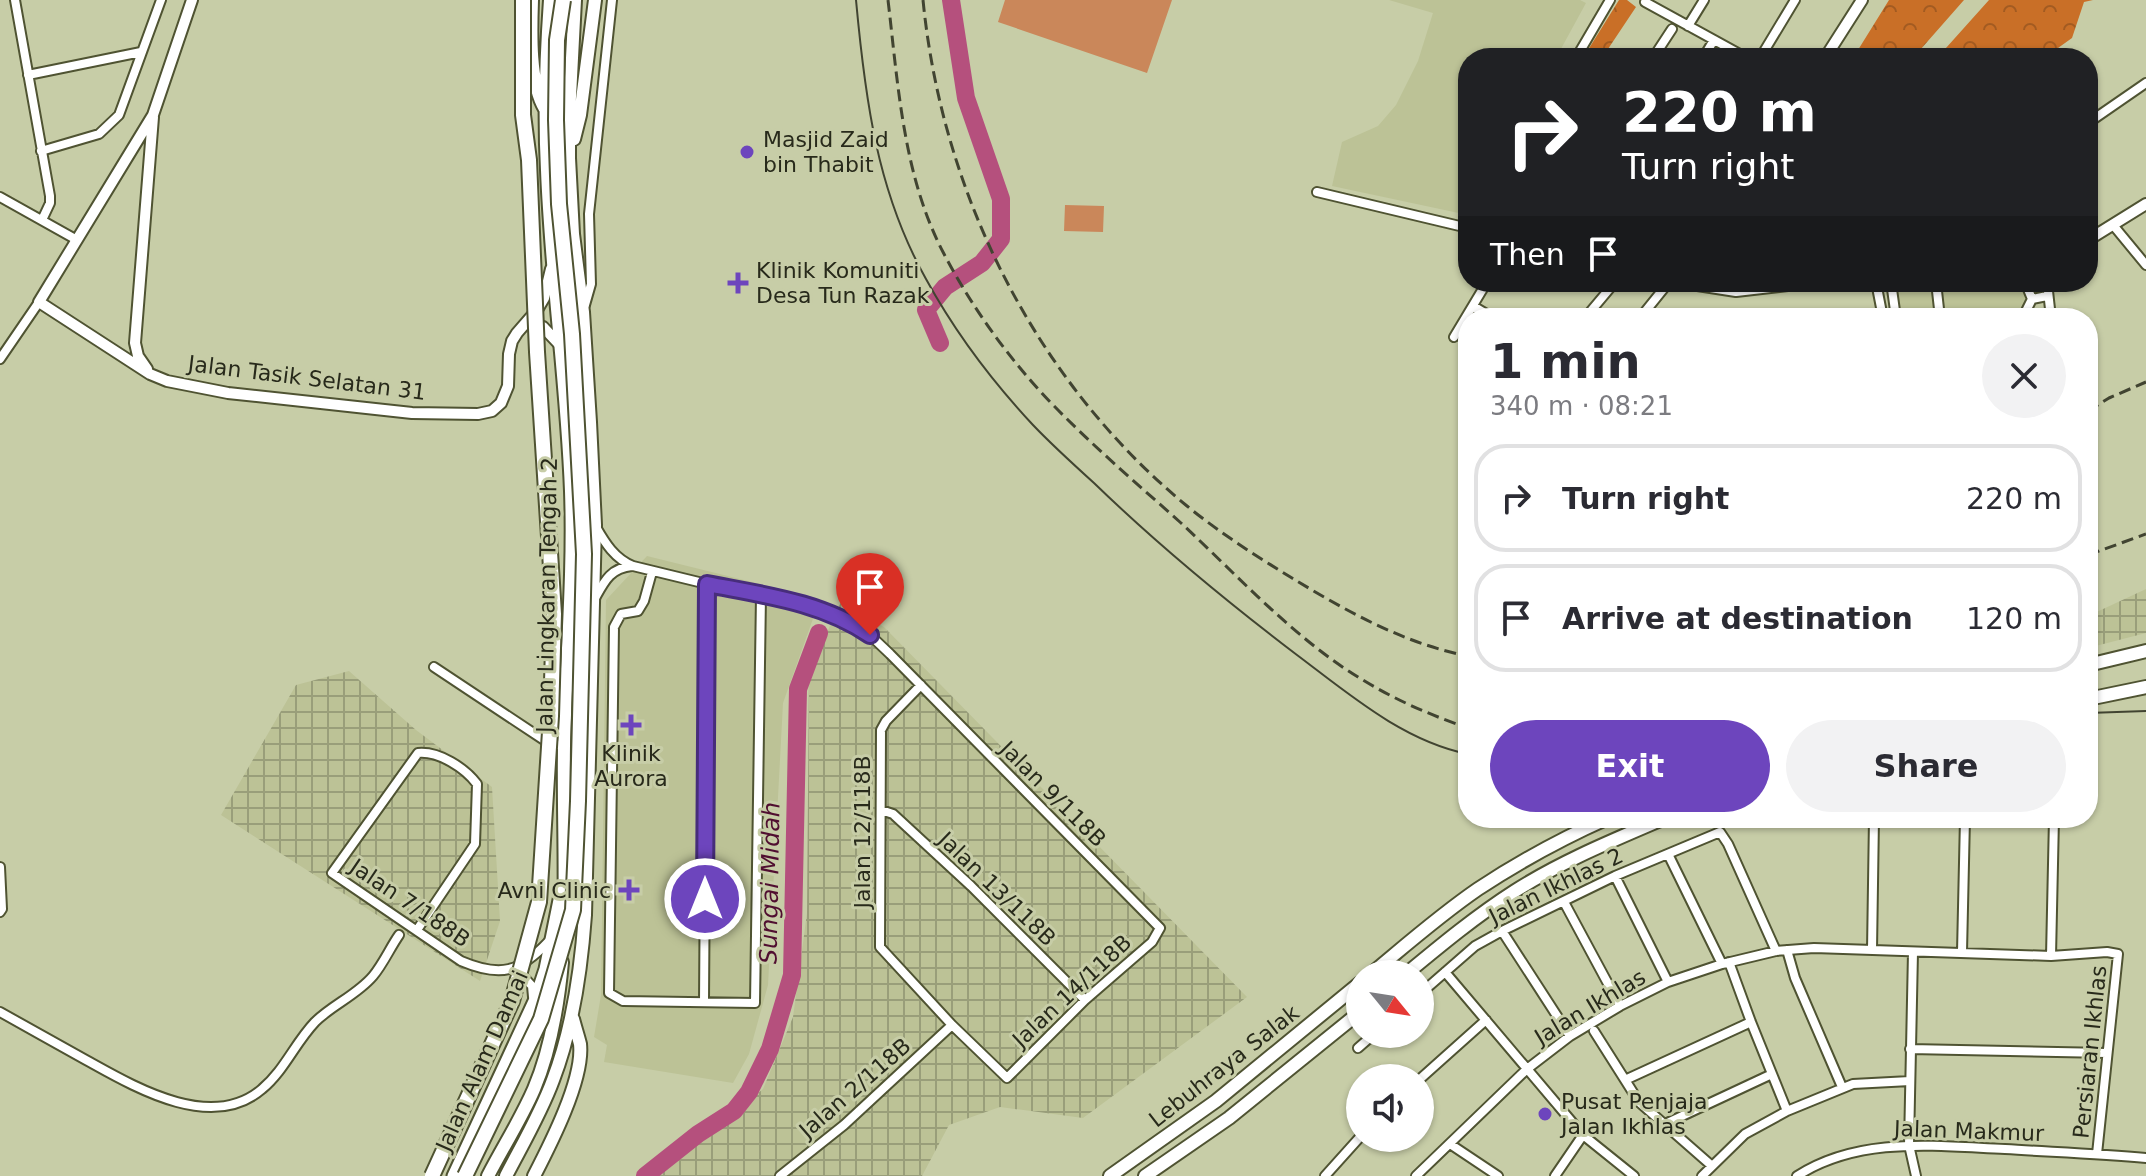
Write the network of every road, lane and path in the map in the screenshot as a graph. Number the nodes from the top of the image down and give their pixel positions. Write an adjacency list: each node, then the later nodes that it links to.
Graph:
1 (15, 0): 26 (street)
2 (161, 0): 25 (street)
3 (192, 0): 29 (street)
4 (523, 0): 139 (highway, bridge)
5 (532, 0): 28 (highway)
6 (550, 0): 28 (highway, Jalan Lingkaran Tengah 2)
7 (563, 0): 141 (highway, bridge)
8 (575, 0): 32 (highway, Jalan Lingkaran Tengah 2)
9 (612, 0): 57 (street)
10 (1610, 0): 19 (street)
11 (1704, 0): 16 (street)
12 (1795, 0): 23 (street)
13 (1862, 0): 24 (street)
14 (1645, 2): 16 (street)
15 (597, 4): 32 (highway)
16 (1688, 26): 18 (street)
17 (1672, 29): 20 (street)
18 (1714, 40): 21 (street); 22 (street)
19 (1582, 48)
20 (1660, 48)
21 (1709, 48)
22 (1729, 48)
23 (1766, 48)
24 (1831, 48)
25 (141, 52): 26 (street); 31 (street)
26 (28, 75): 31 (street)
27 (2146, 83): 30 (street)
28 (546, 111): 41 (highway, Jalan Lingkaran Tengah 2)
29 (153, 115): 40 (street); 63 (street)
30 (2098, 116)
31 (41, 151): 36 (street)
32 (569, 158): 57 (highway, Jalan Lingkaran Tengah 2)
33 (1317, 192): 38 (street)
34 (0, 197): 36 (street)
35 (2146, 204): 37 (street)
36 (42, 220): 40 (street)
37 (2113, 225): 39 (street); 42 (street)
38 (1458, 226)
39 (2098, 234)
40 (77, 240): 50 (street)
41 (552, 260): 58 (street, Jalan Tasik Selatan 31); 61 (highway, Jalan Lingkaran Tengah 2)
42 (2146, 265)
43 (1481, 292): 51 (street)
44 (1607, 292): 53 (street)
45 (1661, 292): 54 (street)
46 (2029, 292): 49 (street)
47 (2047, 292): 48 (street)
48 (2047, 296): 49 (street); 56 (street)
49 (2032, 299): 55 (street)
50 (39, 302): 62 (street); 63 (street, Jalan Tasik Selatan 31)
51 (1473, 306): 52 (street)
52 (1476, 308)
53 (1593, 308)
54 (1648, 308)
55 (2028, 308)
56 (2049, 308)
57 (583, 312): 64 (highway, Jalan Lingkaran Tengah 2)
58 (527, 322): 61 (street); 63 (street, Jalan Tasik Selatan 31)
59 (1458, 330): 60 (street)
60 (1454, 337)
61 (560, 345): 76 (highway, Jalan Lingkaran Tengah 2)
62 (0, 359)
63 (150, 374)
64 (595, 525): 65 (street); 69 (highway, Jalan Lingkaran Tengah 2)
65 (633, 566): 66 (street, Jalan 9/118B); 69 (street)
66 (652, 572): 67 (street, Jalan 9/118B); 111 (street)
67 (707, 584): 68 (street, Jalan 9/118B); 111 (street)
68 (761, 595): 73 (street, Jalan 9/118B); 111 (street)
69 (592, 603): 114 (highway, Jalan Lingkaran Tengah 2)
70 (2146, 651): 71 (highway)
71 (2098, 663)
72 (434, 667): 76 (street)
73 (921, 685): 77 (street, Jalan 12/118B); 89 (street, Jalan 9/118B)
74 (2146, 687): 75 (highway)
75 (2098, 697)
76 (564, 747): 85 (highway, Jalan Lingkaran Tengah 2)
77 (881, 810): 109 (street, Jalan 13/118B); 118 (street, Jalan 12/118B)
78 (1588, 828): 101 (highway)
79 (1641, 828): 102 (highway)
80 (1874, 828): 95 (street)
81 (1965, 828): 98 (street)
82 (2054, 828): 100 (street)
83 (1668, 854): 86 (street, Jalan Ikhlas 2); 96 (street, Jalan Ikhlas 2); 103 (street)
84 (0, 867): 88 (street)
85 (566, 868): 93 (main road, Jalan Alam Damai); 142 (highway, Jalan Lingkaran Tengah 2)
86 (1615, 876): 87 (street, Jalan Ikhlas 2); 107 (street)
87 (1564, 902): 91 (street, Jalan Ikhlas 2); 112 (street)
88 (0, 912)
89 (1160, 928): 109 (street, Jalan 14/118B)
90 (417, 930): 90 (street, Jalan 7/188B); 104 (street, Jalan 7/188B)
91 (1502, 931): 105 (street, Jalan Ikhlas 2); 120 (street)
92 (399, 935): 113 (street)
93 (552, 938): 104 (street); 110 (main road, Jalan Alam Damai)
94 (1787, 950): 95 (street, Jalan Ikhlas); 96 (street, Jalan Ikhlas); 128 (street)
95 (1872, 950): 97 (street, Jalan Ikhlas)
96 (1776, 951): 103 (street, Jalan Ikhlas)
97 (1913, 952): 98 (street, Jalan Ikhlas); 121 (street)
98 (1962, 952): 100 (street, Jalan Ikhlas)
99 (2118, 954): 100 (street, Jalan Ikhlas); 122 (street, Persiaran Ikhlas)
100 (2051, 956)
101 (1388, 960)
102 (1423, 960)
103 (1726, 963): 107 (street, Jalan Ikhlas); 116 (street)
104 (516, 969): 110 (street)
105 (1445, 972): 106 (street, Jalan Ikhlas 2); 115 (street)
106 (1434, 982)
107 (1668, 982): 112 (street, Jalan Ikhlas)
108 (1346, 994): 146 (highway, Lebuhraya Salak)
109 (1085, 1000): 118 (street, Jalan 14/118B)
110 (534, 1002): 140 (main road, Jalan Alam Damai)
111 (704, 1002)
112 (1620, 1006): 120 (street, Jalan Ikhlas)
113 (0, 1012)
114 (572, 1016): 143 (highway, Jalan Lingkaran Tengah 2); 144 (highway)
115 (1486, 1020): 123 (street); 124 (street)
116 (1751, 1022): 125 (street); 126 (street)
117 (1346, 1023): 147 (highway, Lebuhraya Salak)
118 (952, 1025): 145 (street, Jalan 2/118B)
119 (1594, 1031): 126 (street)
120 (1570, 1036): 124 (street, Jalan Ikhlas)
121 (1910, 1049): 122 (street); 127 (street)
122 (2107, 1053): 135 (street, Persiaran Ikhlas)
123 (1434, 1066)
124 (1527, 1069): 131 (street); 132 (street, Jalan Ikhlas)
125 (1772, 1074): 129 (street); 130 (street)
126 (1625, 1080): 130 (street)
127 (1910, 1081): 128 (street); 133 (street)
128 (1842, 1087): 129 (street)
129 (1787, 1111): 137 (street)
130 (1665, 1124): 137 (street)
131 (1583, 1135): 138 (street); 151 (street)
132 (1450, 1144): 149 (street, Jalan Ikhlas); 150 (street)
133 (1909, 1145): 135 (street, Jalan Makmur); 153 (street, Jalan Makmur); 154 (street)
134 (1347, 1152): 148 (street)
135 (2097, 1154): 136 (street, Jalan Makmur)
136 (2146, 1158)
137 (1712, 1166): 152 (street)
138 (1629, 1175)
139 (432, 1176)
140 (453, 1176)
141 (465, 1176)
142 (488, 1176)
143 (506, 1176)
144 (534, 1176)
145 (780, 1176)
146 (1110, 1176)
147 (1145, 1176)
148 (1325, 1176)
149 (1416, 1176)
150 (1498, 1176)
151 (1555, 1176)
152 (1702, 1176)
153 (1797, 1176)
154 (1916, 1176)

